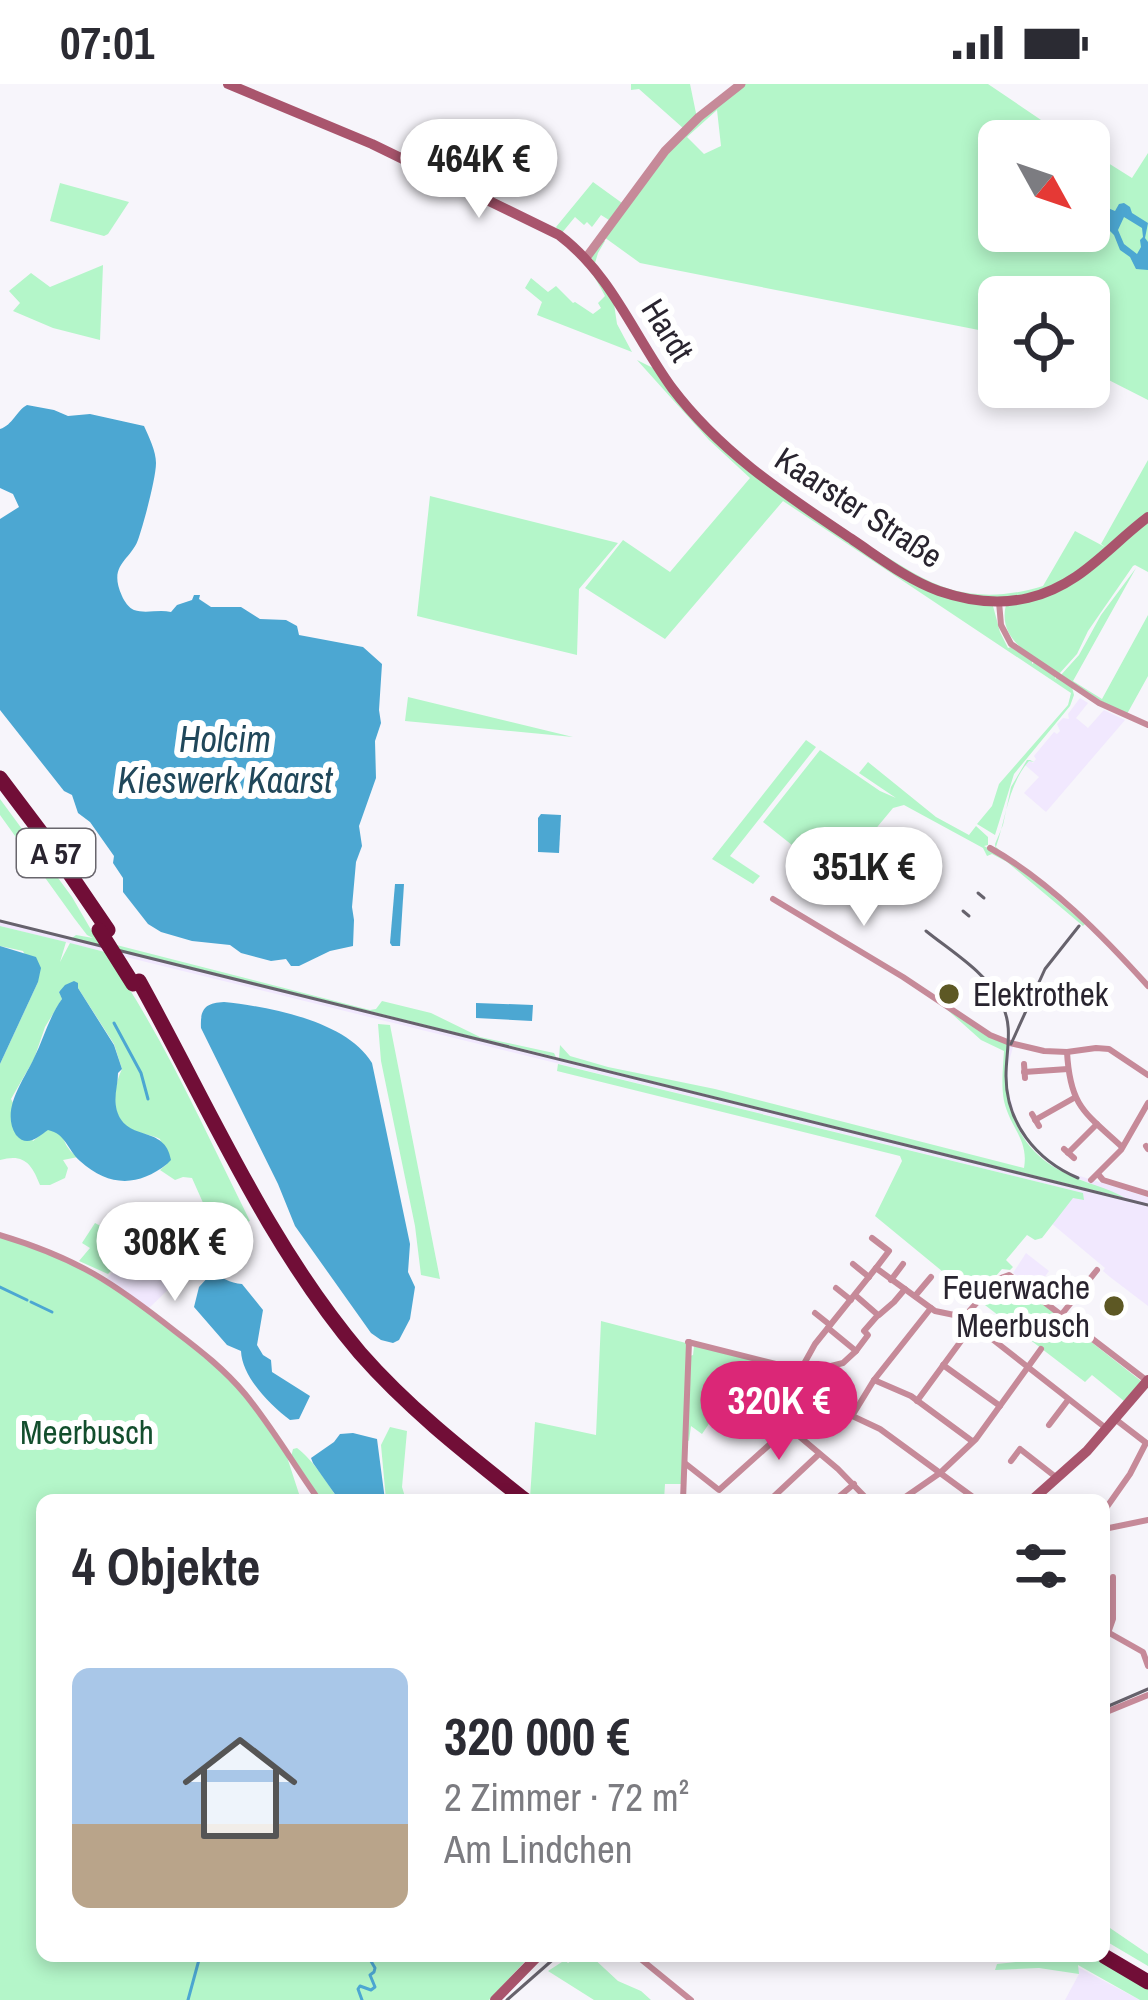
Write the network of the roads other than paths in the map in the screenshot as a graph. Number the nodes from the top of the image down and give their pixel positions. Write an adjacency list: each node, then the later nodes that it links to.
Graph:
1 (228, 84): 3 (main road, Hardt)
2 (741, 84): 3 (street)
3 (586, 258): 4 (main road, Hardt)
4 (710, 432): 6 (main road, Kaarster Straße)
5 (1148, 517): 6 (main road)
6 (999, 602): 7 (street)
7 (1148, 724): 8 (street)
8 (1148, 736)
9 (0, 778): 13 (highway, A 57)
10 (0, 790): 13 (highway, A 57)
11 (990, 848): 15 (street)
12 (773, 899): 16 (street)
13 (104, 930): 14 (highway, A 57, bridge)
14 (136, 982): 71 (highway, A 57); 72 (highway, A 57)
15 (1148, 986)
16 (1066, 1052): 17 (street); 19 (street)
17 (1068, 1069): 18 (street); 20 (street)
18 (1024, 1071)
19 (1148, 1075)
20 (1074, 1098): 22 (street); 23 (street)
21 (1148, 1103): 24 (street)
22 (1035, 1120)
23 (1096, 1124): 24 (street); 25 (street)
24 (1122, 1147): 26 (street)
25 (1069, 1153)
26 (1148, 1194)
27 (0, 1235): 70 (street)
28 (872, 1238): 31 (street)
29 (853, 1264): 33 (street)
30 (903, 1264): 35 (street)
31 (876, 1268): 33 (street); 35 (street)
32 (1096, 1270): 43 (street)
33 (869, 1277): 39 (street)
34 (931, 1277): 38 (street)
35 (891, 1280): 37 (street)
36 (836, 1288): 39 (street)
37 (905, 1289): 38 (street); 42 (street)
38 (915, 1296): 40 (street)
39 (853, 1297): 42 (street); 45 (street)
40 (931, 1308): 44 (street); 52 (street)
41 (815, 1313): 45 (street)
42 (878, 1315): 48 (street)
43 (1062, 1315): 44 (street); 53 (street)
44 (964, 1317): 46 (street)
45 (829, 1326): 48 (street); 51 (street)
46 (972, 1326): 49 (street); 50 (street)
47 (1041, 1349): 50 (street)
48 (856, 1351): 54 (street)
49 (943, 1365): 56 (street); 57 (street)
50 (1027, 1368): 55 (street); 57 (street)
51 (800, 1371): 54 (street); 61 (street); 66 (street)
52 (874, 1380): 56 (street); 58 (street)
53 (1148, 1381): 59 (main road)
54 (816, 1384): 58 (street)
55 (1068, 1400): 59 (street); 60 (street)
56 (917, 1401): 62 (street)
57 (1000, 1406): 62 (street)
58 (852, 1416): 67 (street)
59 (1111, 1424): 63 (street); 68 (main road)
60 (1049, 1425)
61 (788, 1428): 64 (street); 66 (street)
62 (973, 1442): 67 (street)
63 (1147, 1443): 80 (street)
64 (818, 1455): 69 (street); 74 (street)
65 (1011, 1461): 68 (street)
66 (684, 1463): 73 (street)
67 (940, 1473): 77 (street); 78 (street)
68 (1058, 1478): 79 (main road)
69 (854, 1484): 75 (street); 76 (street)
70 (315, 1494)
71 (503, 1494)
72 (517, 1494)
73 (682, 1494)
74 (776, 1494)
75 (842, 1494)
76 (863, 1494)
77 (910, 1494)
78 (969, 1494)
79 (1039, 1494)
80 (1110, 1502)
81 (1148, 1520): 82 (street)
82 (1110, 1528)
83 (1113, 1577): 84 (street)
84 (1110, 1625)
85 (1110, 1634): 86 (street)
86 (1148, 1666)
87 (1148, 1695): 88 (street)
88 (1110, 1711)
89 (1110, 1950): 93 (highway)
90 (1110, 1960): 94 (highway)
91 (532, 1962): 95 (main road)
92 (644, 1962): 96 (street)
93 (1148, 1972)
94 (1148, 1982)
95 (495, 2000)
96 (691, 2000)

